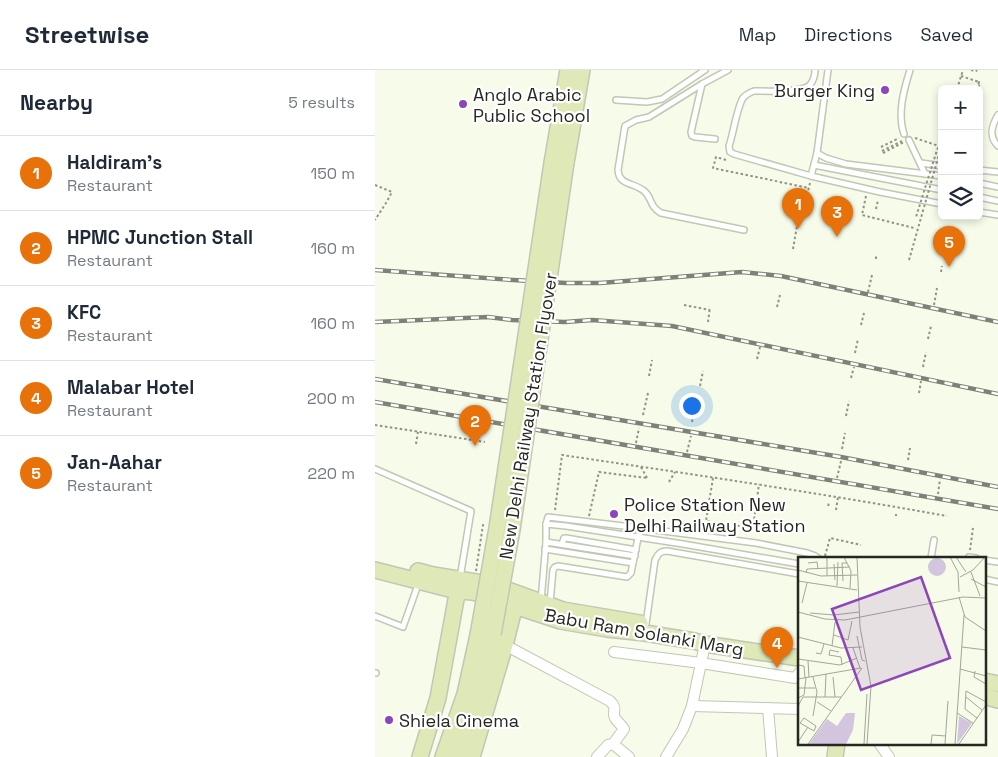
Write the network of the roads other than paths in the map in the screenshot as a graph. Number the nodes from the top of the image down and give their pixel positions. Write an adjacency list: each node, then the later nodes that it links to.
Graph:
1 (568, 70): 15 (main road, New Delhi Railway Station Flyover)
2 (581, 70): 15 (main road, New Delhi Railway Station Flyover)
3 (705, 70): 10 (lane)
4 (728, 70): 8 (lane)
5 (815, 70): 22 (lane)
6 (828, 70): 14 (lane)
7 (910, 70): 16 (lane)
8 (718, 73): 9 (lane)
9 (702, 84): 12 (lane); 32 (lane)
10 (616, 100)
11 (998, 114): 13 (lane)
12 (715, 139)
13 (998, 146)
14 (817, 153): 17 (lane); 21 (lane)
15 (559, 163): 74 (main road, New Delhi Railway Station Flyover, bridge); 75 (main road, New Delhi Railway Station Flyover, bridge)
16 (921, 163): 18 (lane); 21 (lane)
17 (814, 165): 22 (lane); 26 (lane)
18 (938, 165)
19 (983, 170): 20 (lane)
20 (998, 172)
21 (925, 174): 23 (lane)
22 (811, 176): 29 (lane)
23 (938, 176)
24 (983, 183): 25 (lane)
25 (998, 186)
26 (938, 189)
27 (983, 198): 28 (lane)
28 (998, 201)
29 (938, 203)
30 (983, 213): 31 (lane)
31 (998, 215)
32 (744, 230)
33 (375, 469): 55 (lane)
34 (546, 524): 35 (lane); 36 (lane); 38 (lane)
35 (640, 528): 36 (lane); 43 (lane)
36 (639, 537): 41 (lane); 49 (lane)
37 (934, 540): 44 (lane)
38 (546, 542): 39 (lane); 40 (lane)
39 (562, 544): 41 (lane); 42 (lane)
40 (545, 549): 48 (lane); 57 (lane)
41 (636, 550): 42 (lane)
42 (635, 556): 48 (lane)
43 (816, 557)
44 (931, 557)
45 (375, 560): 55 (main road, Babu Ram Solanki Marg)
46 (985, 560): 47 (lane)
47 (998, 562)
48 (633, 564): 57 (lane)
49 (798, 564)
50 (375, 570): 53 (main road, Babu Ram Solanki Marg)
51 (798, 574): 59 (lane)
52 (985, 579): 54 (lane)
53 (419, 582): 55 (main road, Babu Ram Solanki Marg); 58 (lane)
54 (998, 582)
55 (458, 585): 56 (main road, Babu Ram Solanki Marg); 73 (main road)
56 (517, 600): 57 (main road, Babu Ram Solanki Marg); 61 (main road)
57 (543, 608): 59 (main road, Babu Ram Solanki Marg); 60 (main road, Babu Ram Solanki Marg)
58 (375, 616)
59 (646, 624): 62 (main road, Babu Ram Solanki Marg)
60 (705, 644): 64 (main road, Babu Ram Solanki Marg); 65 (street)
61 (505, 645): 70 (street); 76 (main road)
62 (798, 648)
63 (614, 652): 65 (street)
64 (798, 658)
65 (701, 663): 66 (street); 67 (street)
66 (798, 674)
67 (692, 706): 68 (street); 79 (street)
68 (768, 708): 69 (street); 80 (street)
69 (798, 709)
70 (613, 744): 77 (street); 78 (street)
71 (837, 744): 81 (main road)
72 (880, 744): 82 (street)
73 (420, 757)
74 (443, 757)
75 (457, 757)
76 (471, 757)
77 (597, 757)
78 (629, 757)
79 (666, 757)
80 (772, 757)
81 (835, 757)
82 (889, 757)

